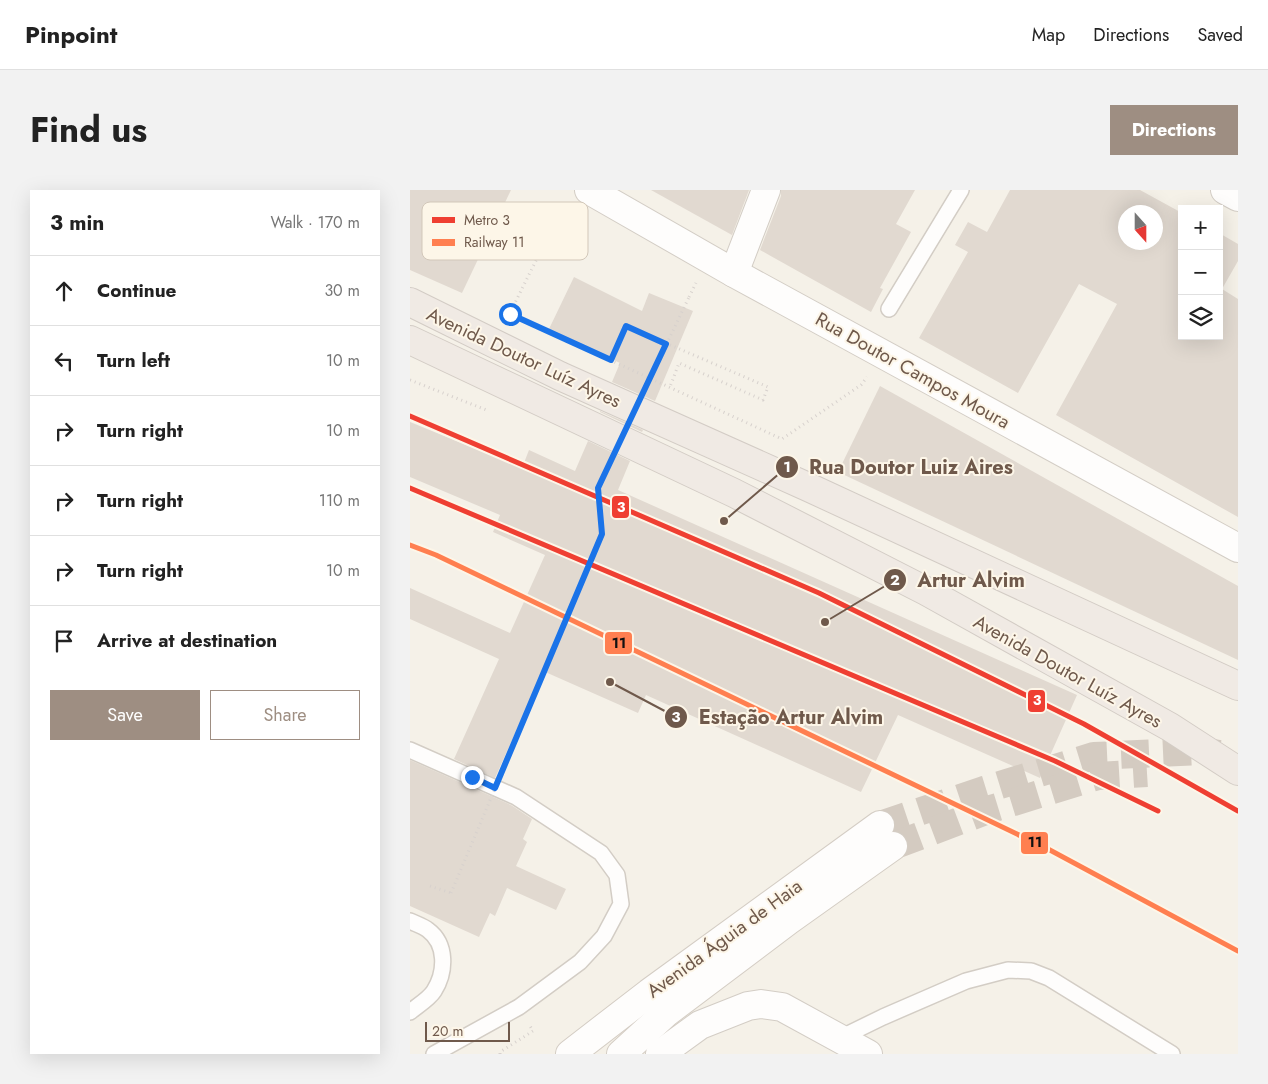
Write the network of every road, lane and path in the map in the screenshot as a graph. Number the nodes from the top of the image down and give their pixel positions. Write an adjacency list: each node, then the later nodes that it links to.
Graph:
1 (766, 190): 7 (street)
2 (961, 190): 10 (lane)
3 (1225, 190): 5 (street)
4 (578, 194): 7 (street, Rua Doutor Campos Moura)
5 (1238, 197)
6 (541, 260): 11 (path)
7 (734, 273): 15 (street, Rua Doutor Campos Moura)
8 (689, 297): 14 (path, bridge)
9 (410, 302): 13 (highway, Avenida Doutor Luíz Ayres)
10 (889, 309)
11 (510, 314): 13 (path); 16 (path)
12 (410, 340): 21 (highway, Avenida Doutor Luíz Ayres)
13 (494, 344): 19 (highway, Avenida Doutor Luíz Ayres)
14 (666, 344): 16 (path); 17 (path); 22 (path, bridge)
15 (884, 355): 17 (path); 18 (street, Rua Doutor Campos Moura)
16 (611, 360): 17 (path)
17 (670, 387)
18 (1238, 548)
19 (1238, 686)
20 (410, 750): 22 (lane)
21 (1238, 771)
22 (495, 788): 23 (path, bridge); 28 (lane)
23 (430, 886)
24 (410, 921): 25 (lane)
25 (410, 1012)
26 (533, 1031): 29 (path)
27 (840, 1038): 32 (street); 33 (street); 34 (lane)
28 (434, 1054)
29 (500, 1054)
30 (570, 1054): 31 (street, Avenida Águia de Haia)
31 (621, 1054)
32 (660, 1054)
33 (868, 1054)
34 (1172, 1054)

